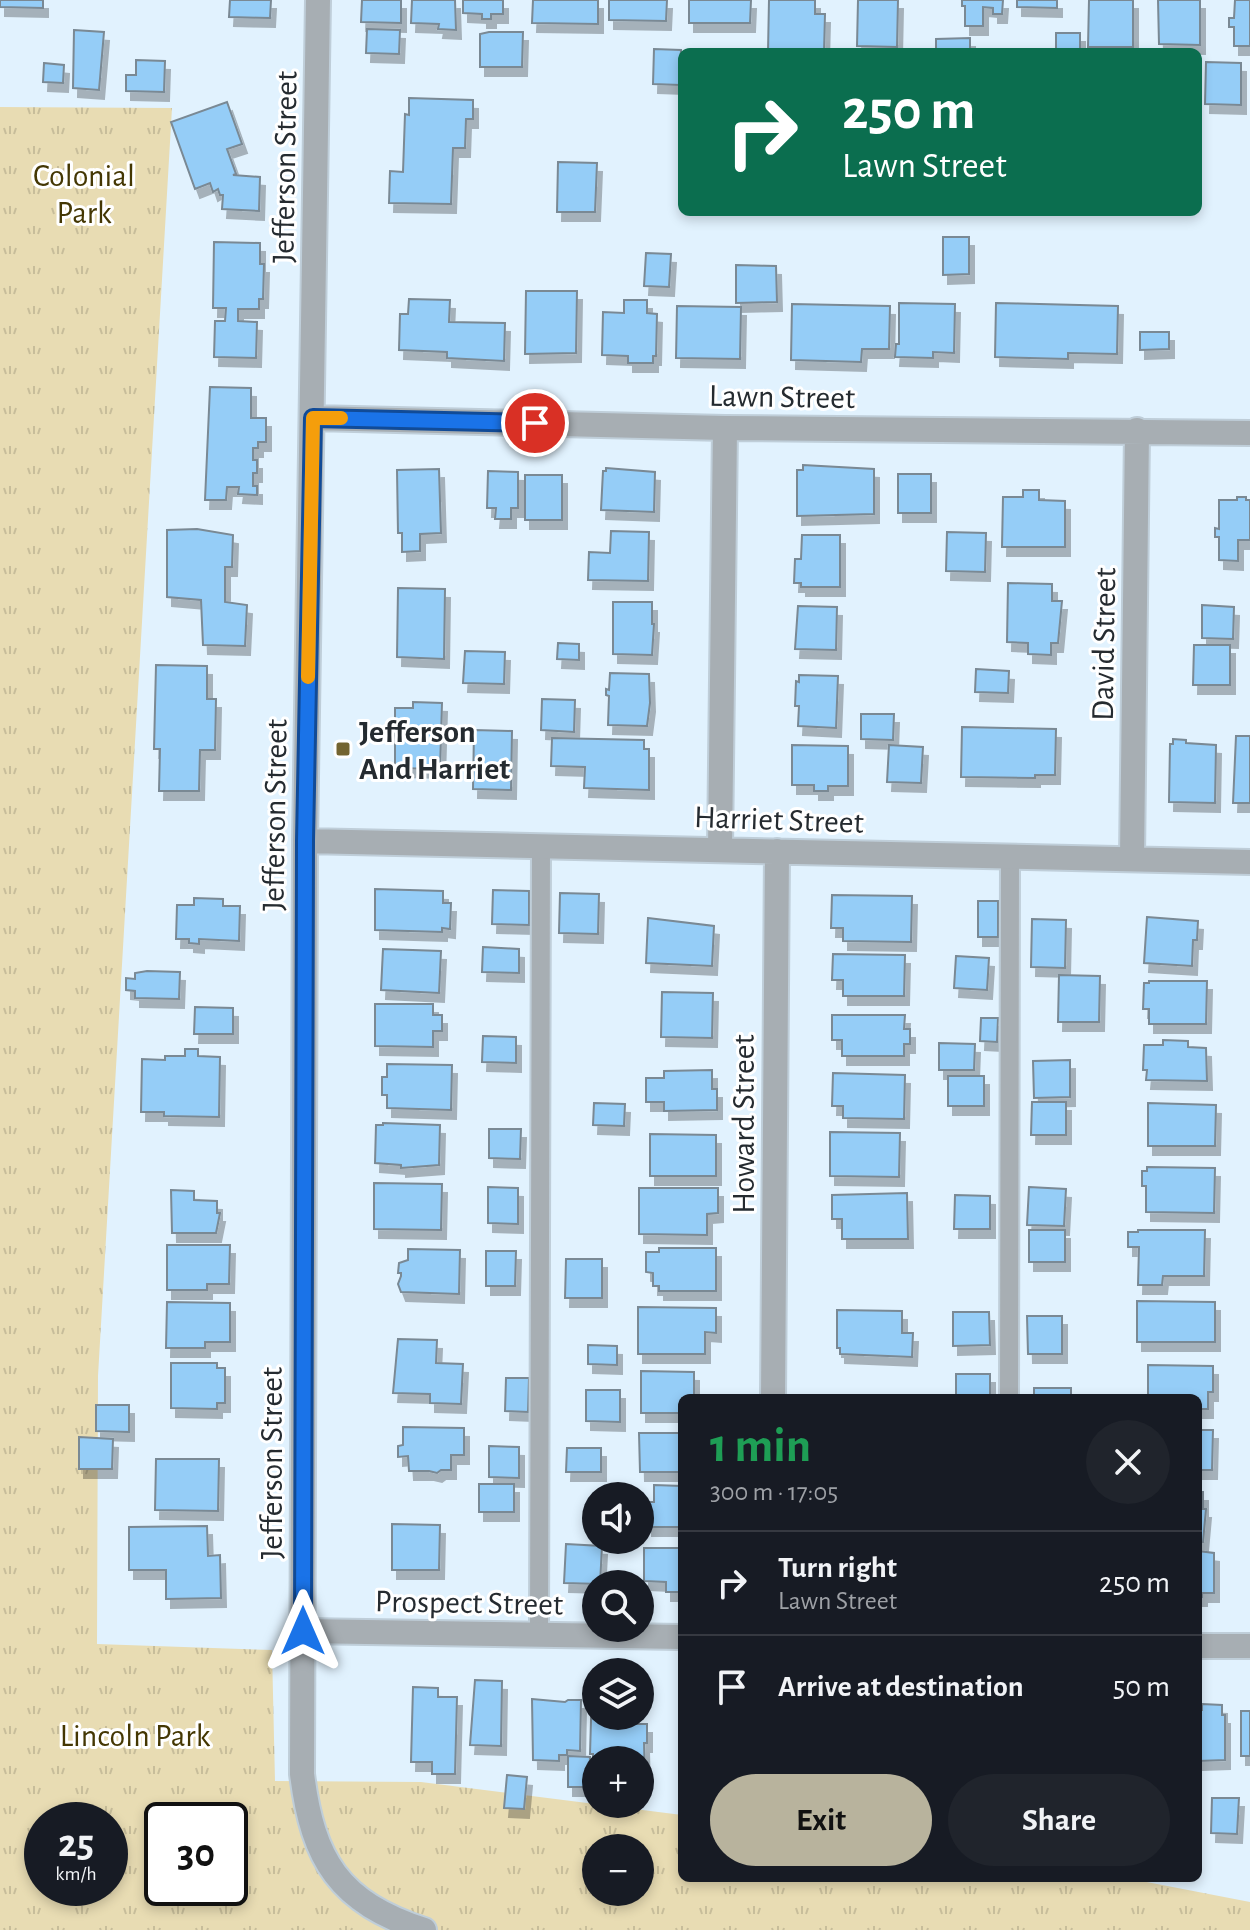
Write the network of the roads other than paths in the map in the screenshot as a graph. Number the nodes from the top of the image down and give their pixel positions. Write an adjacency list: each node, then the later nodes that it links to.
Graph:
1 (318, 0): 2 (street, Jefferson Street)
2 (313, 418): 3 (street, Lawn Street); 6 (street, Jefferson Street)
3 (725, 428): 4 (street, Lawn Street); 8 (street)
4 (1137, 430): 5 (street, Lawn Street); 11 (street, David Street)
5 (1250, 433)
6 (305, 841): 7 (street, Harriet Street); 15 (street, Jefferson Street)
7 (541, 846): 8 (street, Harriet Street); 16 (lane)
8 (720, 849): 9 (street, Harriet Street)
9 (777, 851): 10 (street, Harriet Street); 13 (street, Howard Street)
10 (1010, 857): 11 (street, Harriet Street); 14 (lane)
11 (1132, 859): 12 (street, Harriet Street)
12 (1250, 862)
13 (773, 1394)
14 (1009, 1394)
15 (303, 1631): 16 (street, Prospect Street); 20 (street, Jefferson Street)
16 (539, 1635): 17 (street, Prospect Street)
17 (678, 1637)
18 (1202, 1646): 19 (street)
19 (1250, 1646)
20 (424, 1930)

